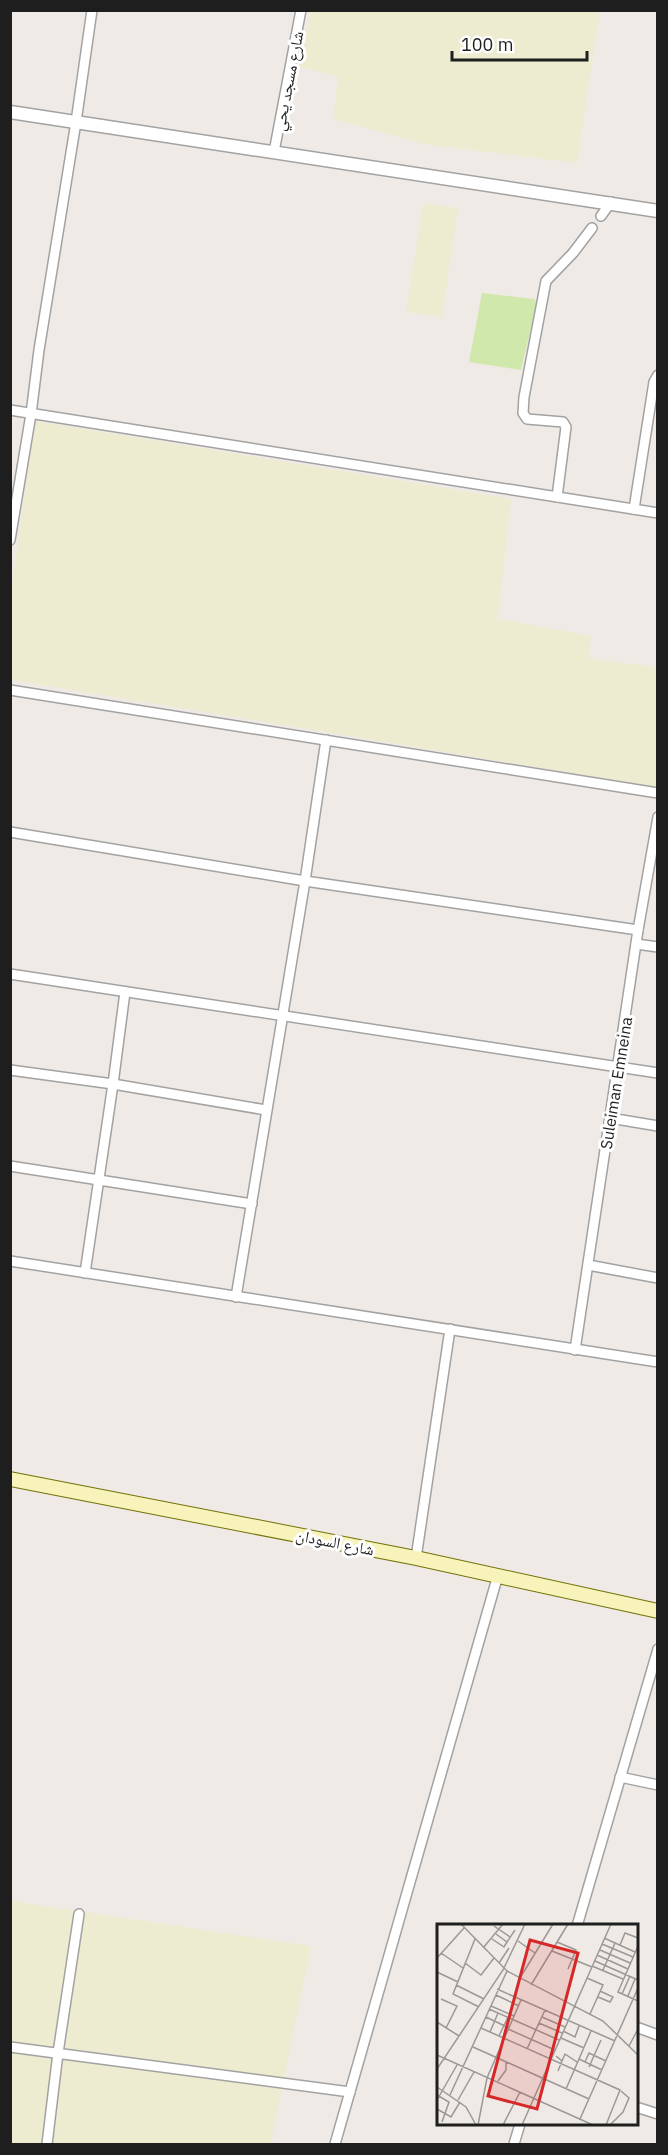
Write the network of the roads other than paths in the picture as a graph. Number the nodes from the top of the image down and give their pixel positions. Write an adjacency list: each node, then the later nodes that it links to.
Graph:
1 (92, 10): 4 (street)
2 (302, 10): 5 (street, شارع مسجد يحي)
3 (10, 112): 4 (street)
4 (76, 122): 5 (street); 12 (street)
5 (274, 152): 6 (street)
6 (611, 202): 7 (street); 8 (street)
7 (657, 211)
8 (601, 216)
9 (592, 228): 13 (street)
10 (657, 375): 14 (street)
11 (10, 410): 12 (street)
12 (32, 414): 13 (street); 16 (street)
13 (557, 497): 14 (street)
14 (634, 509): 15 (street)
15 (657, 513)
16 (11, 534)
17 (10, 690): 18 (street)
18 (326, 740): 19 (street); 22 (street)
19 (657, 793)
20 (657, 817): 23 (street, Suleiman Emneina)
21 (10, 832): 22 (street)
22 (305, 881): 23 (street); 28 (street)
23 (638, 930): 24 (street, Suleiman Emneina)
24 (636, 945): 25 (street); 29 (street, Suleiman Emneina)
25 (657, 947)
26 (10, 974): 27 (street)
27 (124, 992): 28 (street); 32 (street)
28 (283, 1015): 29 (street); 33 (street)
29 (619, 1066): 31 (street); 34 (street, Suleiman Emneina)
30 (10, 1070): 32 (street)
31 (657, 1073)
32 (113, 1084): 33 (street); 37 (street)
33 (266, 1110): 38 (street)
34 (610, 1118): 35 (street); 40 (street, Suleiman Emneina)
35 (657, 1126)
36 (10, 1166): 37 (street)
37 (99, 1180): 38 (street); 41 (street)
38 (252, 1204): 43 (street)
39 (10, 1262): 41 (street)
40 (588, 1265): 42 (street); 45 (street, Suleiman Emneina)
41 (85, 1273): 43 (street)
42 (657, 1278)
43 (236, 1297): 44 (street)
44 (450, 1329): 45 (street); 48 (street)
45 (575, 1350): 46 (street)
46 (657, 1362)
47 (10, 1479): 48 (main road, شارع السودان)
48 (416, 1558): 49 (main road, شارع السودان)
49 (498, 1575): 50 (main road, شارع السودان); 60 (street)
50 (657, 1611)
51 (657, 1649): 52 (street)
52 (620, 1777): 53 (street); 55 (street)
53 (657, 1785)
54 (79, 1914): 59 (street)
55 (579, 1924)
56 (638, 2028): 57 (street)
57 (657, 2035)
58 (10, 2047): 59 (street)
59 (58, 2054): 60 (street); 64 (street)
60 (350, 2092): 65 (street)
61 (638, 2108): 62 (street)
62 (657, 2114)
63 (520, 2125): 66 (street)
64 (47, 2145)
65 (336, 2145)
66 (514, 2145)

